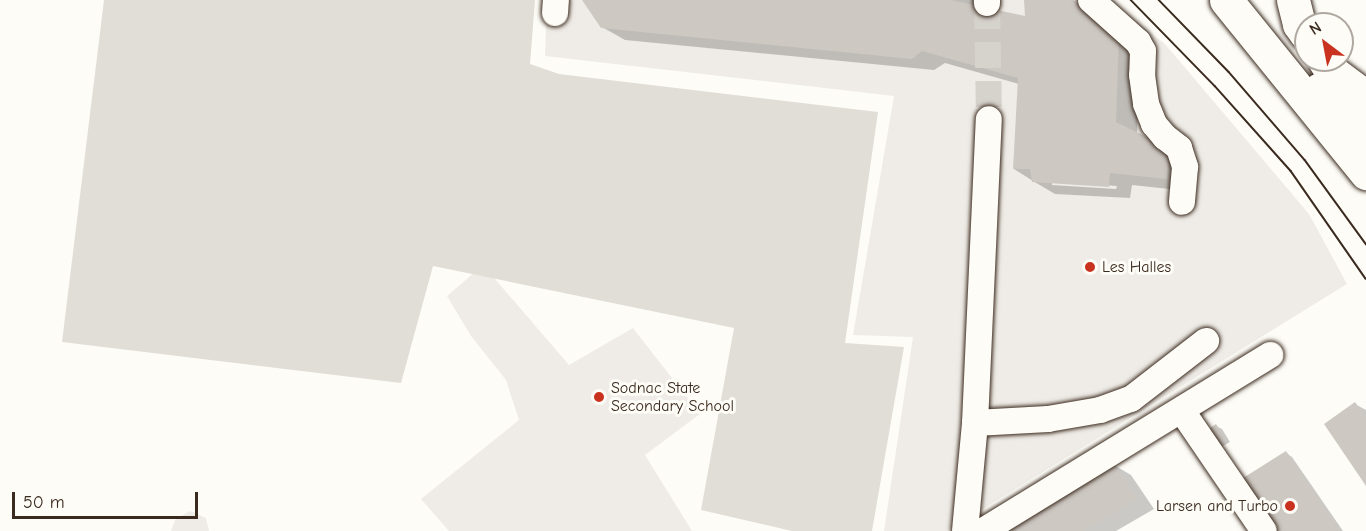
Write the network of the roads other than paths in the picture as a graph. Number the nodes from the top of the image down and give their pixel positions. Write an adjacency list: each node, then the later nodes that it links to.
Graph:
1 (1091, 0): 10 (street)
2 (1228, 3): 8 (highway); 9 (highway)
3 (1336, 72): 6 (highway)
4 (1346, 72): 5 (highway)
5 (1366, 80)
6 (1366, 97)
7 (989, 119): 14 (street)
8 (1366, 132)
9 (1366, 173)
10 (1182, 202)
11 (1206, 341): 14 (street)
12 (1270, 355): 13 (street)
13 (1182, 411): 16 (street); 17 (street)
14 (975, 423): 15 (street)
15 (965, 531)
16 (983, 531)
17 (1264, 531)

